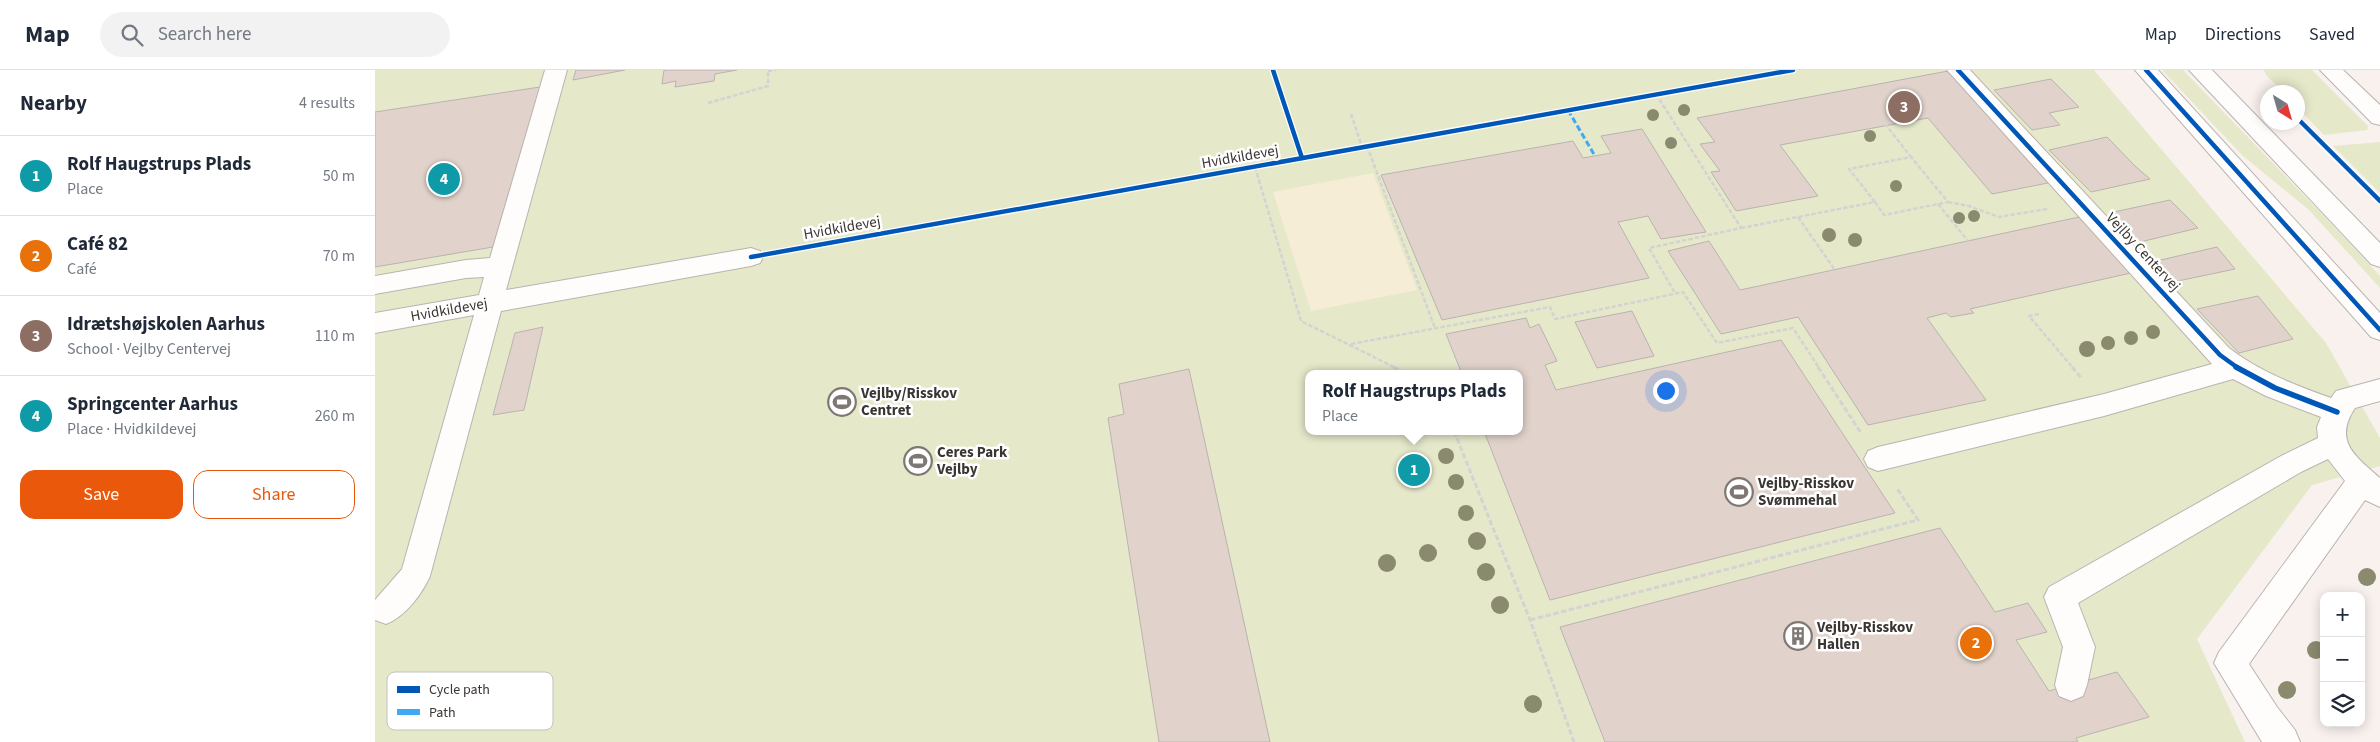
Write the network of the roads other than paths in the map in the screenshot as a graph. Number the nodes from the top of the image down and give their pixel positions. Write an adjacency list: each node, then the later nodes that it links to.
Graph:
1 (556, 70): 9 (street)
2 (1958, 70): 14 (street, Vejlby Centervej)
3 (2146, 70): 13 (street)
4 (2200, 70): 8 (street)
5 (2331, 70): 6 (street)
6 (2380, 118)
7 (751, 257): 11 (street, Hvidkildevej)
8 (2380, 258)
9 (501, 267): 10 (street); 11 (street)
10 (375, 285)
11 (491, 303): 12 (street, Hvidkildevej); 20 (street)
12 (375, 323)
13 (2380, 330)
14 (2235, 368): 16 (street, Vejlby Centervej); 18 (street)
15 (2380, 390): 16 (street)
16 (2337, 412): 17 (street)
17 (2332, 444): 19 (street); 21 (street)
18 (1878, 459)
19 (2371, 488): 22 (street)
20 (386, 610)
21 (2071, 685)
22 (2283, 742)

